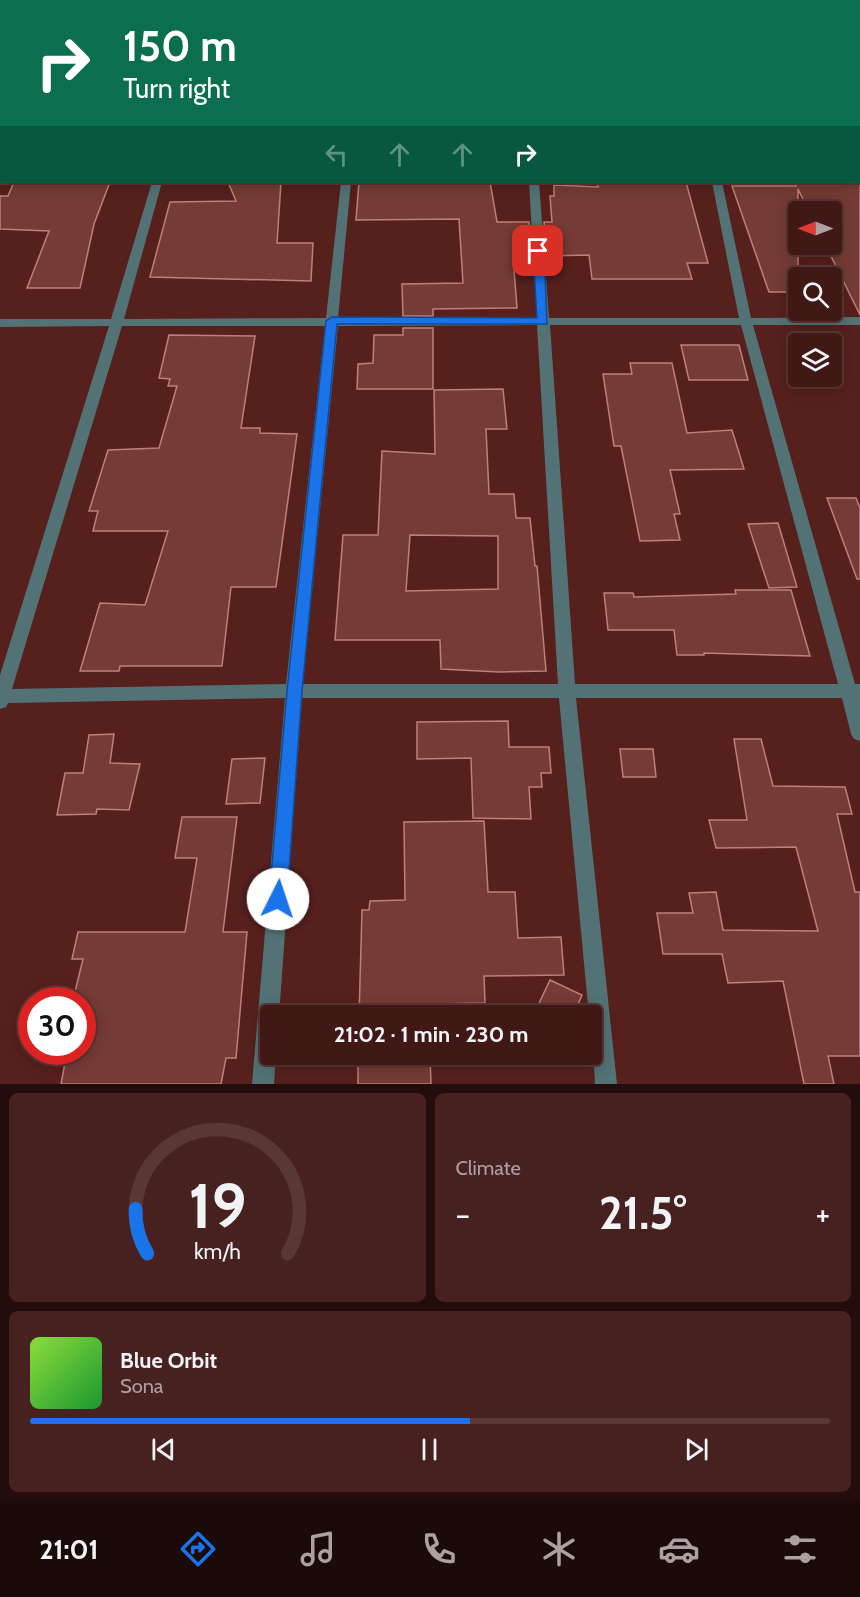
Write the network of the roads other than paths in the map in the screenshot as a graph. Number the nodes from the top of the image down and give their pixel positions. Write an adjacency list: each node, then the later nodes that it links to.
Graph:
1 (157, 183): 10 (street)
2 (346, 183): 5 (street)
3 (534, 183): 6 (street)
4 (717, 183): 7 (street)
5 (332, 321): 6 (street); 10 (street); 11 (street)
6 (543, 321): 7 (street); 12 (street)
7 (746, 321): 8 (street); 13 (street)
8 (860, 321)
9 (0, 323): 10 (street)
10 (116, 324): 14 (street)
11 (294, 691): 12 (street); 14 (street); 16 (street)
12 (567, 691): 13 (street); 17 (street)
13 (853, 691): 15 (street)
14 (1, 698)
15 (860, 735)
16 (263, 1084)
17 (606, 1084)

